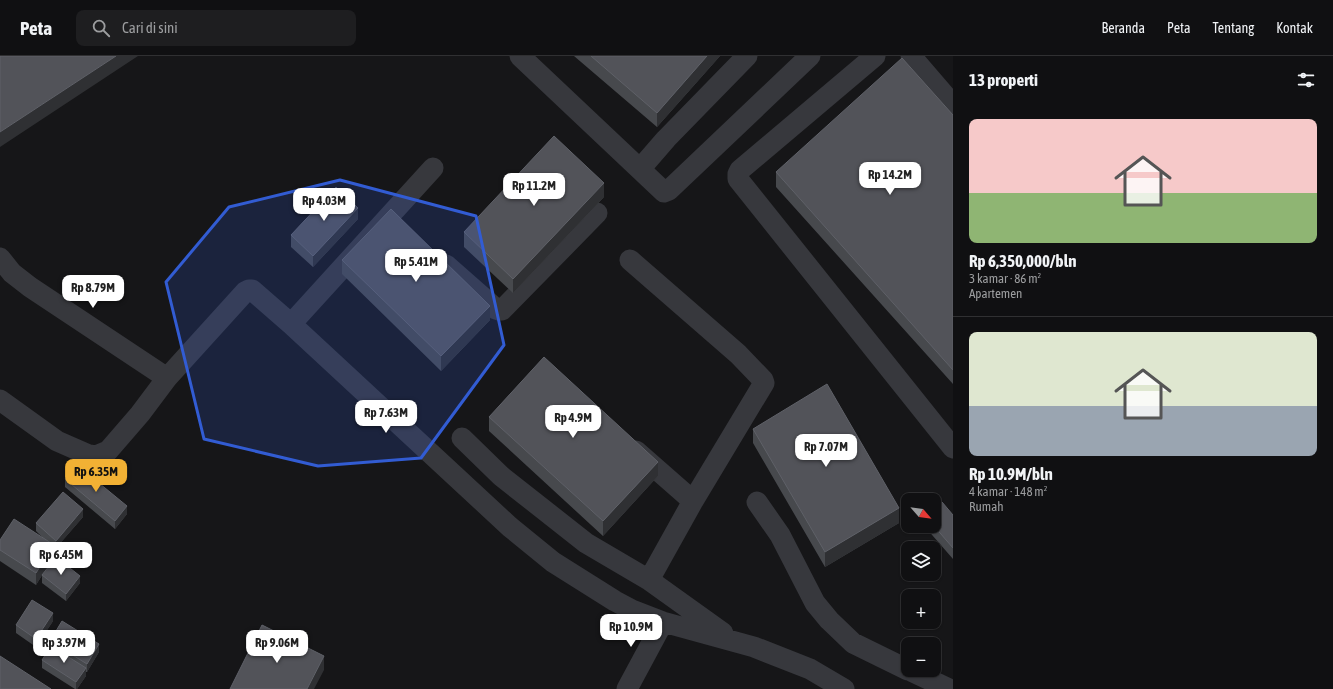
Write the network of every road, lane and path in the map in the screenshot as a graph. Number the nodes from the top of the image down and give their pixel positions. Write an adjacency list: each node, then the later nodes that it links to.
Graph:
1 (520, 56): 8 (street)
2 (747, 56): 8 (street)
3 (810, 56): 8 (street)
4 (875, 56): 18 (street)
5 (911, 56): 6 (street)
6 (953, 106)
7 (433, 168): 13 (street)
8 (640, 169)
9 (598, 212): 10 (street)
10 (431, 252)
11 (0, 258): 14 (street)
12 (630, 260): 19 (street)
13 (291, 324): 14 (street); 22 (street)
14 (167, 378): 15 (street)
15 (0, 400)
16 (462, 438): 21 (street)
17 (623, 440): 19 (street)
18 (953, 448)
19 (693, 501): 21 (street)
20 (757, 502): 24 (street)
21 (650, 580): 23 (street)
22 (663, 622): 23 (street); 26 (street)
23 (733, 640): 27 (street)
24 (901, 667)
25 (923, 677): 28 (street)
26 (627, 689)
27 (844, 689)
28 (948, 689)

